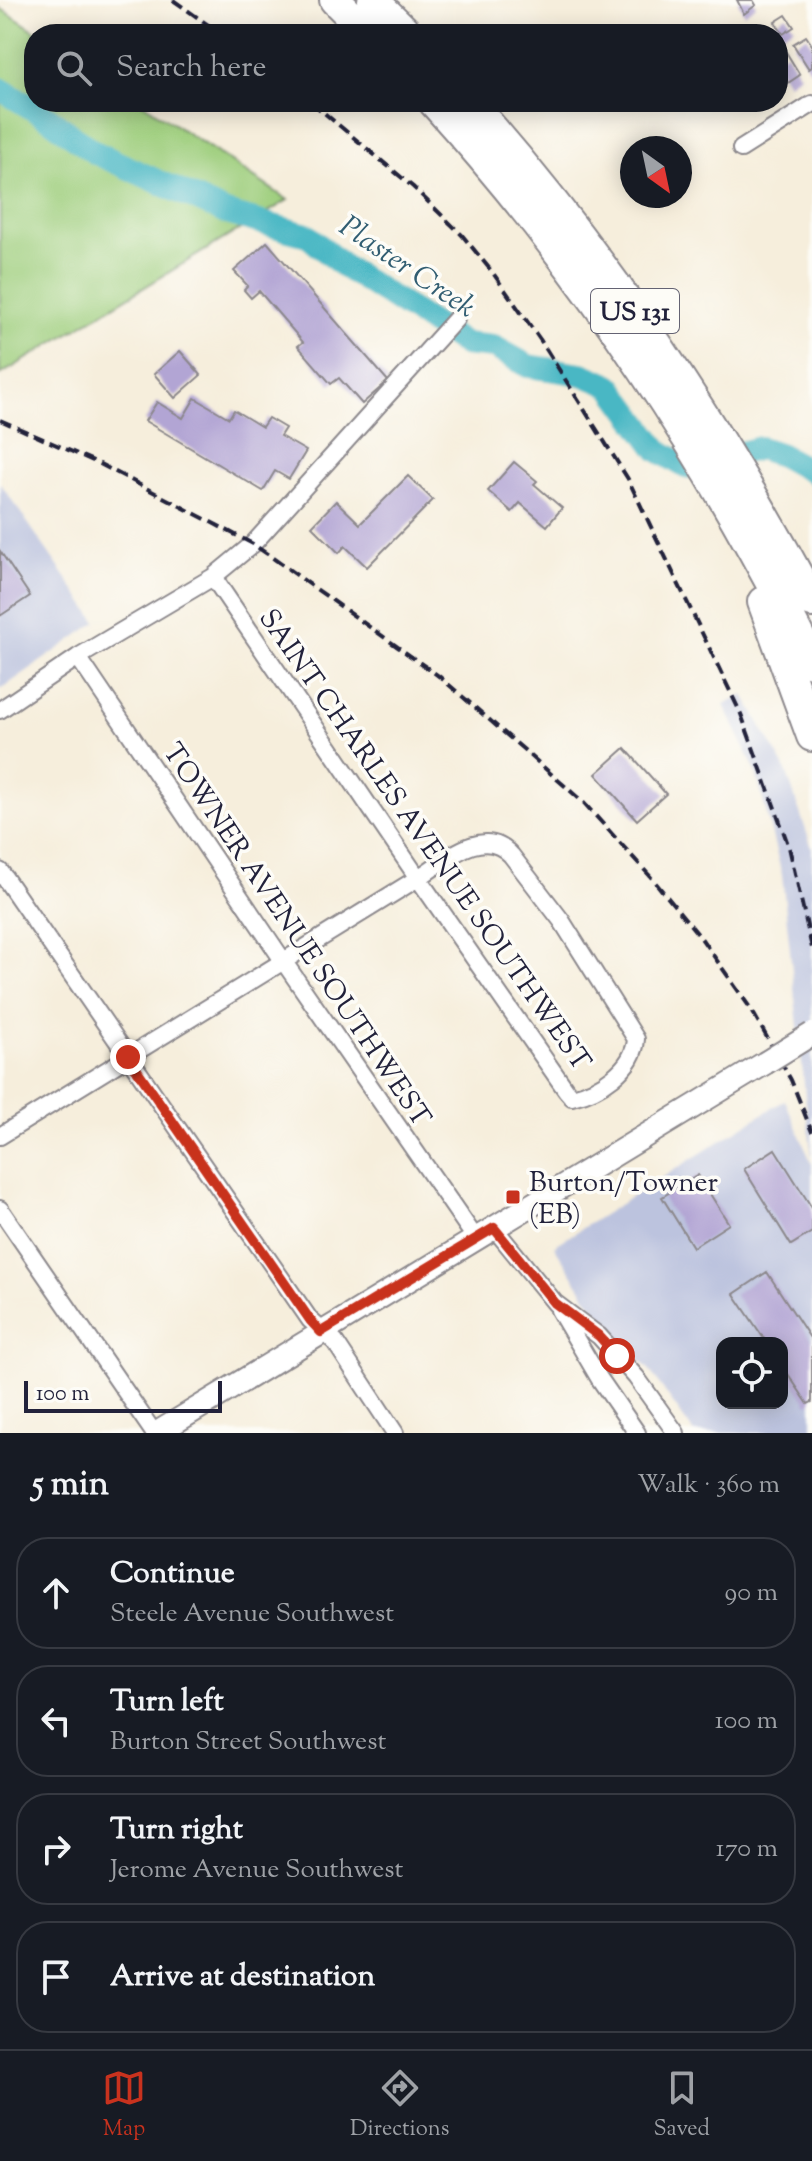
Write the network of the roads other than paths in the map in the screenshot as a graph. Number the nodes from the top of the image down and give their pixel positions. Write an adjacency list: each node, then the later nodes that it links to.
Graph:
1 (335, 0): 3 (highway)
2 (373, 0): 4 (highway)
3 (359, 24)
4 (398, 24)
5 (812, 104): 9 (street)
6 (447, 112): 8 (highway, US 131)
7 (473, 112): 8 (highway, US 131)
8 (485, 140): 11 (highway, US 131)
9 (741, 149)
10 (456, 319): 13 (street)
11 (737, 501): 12 (highway); 14 (highway, US 131); 16 (highway, US 131); 18 (highway)
12 (812, 562)
13 (213, 577): 15 (street); 20 (street, SAINT CHARLES AVENUE SOUTHWEST)
14 (812, 602)
15 (78, 657): 17 (street); 21 (street, TOWNER AVENUE SOUTHWEST)
16 (812, 662)
17 (0, 710)
18 (812, 736)
19 (0, 871): 23 (street)
20 (418, 878): 20 (street, SAINT CHARLES AVENUE SOUTHWEST); 21 (street)
21 (284, 962): 23 (street); 26 (street, TOWNER AVENUE SOUTHWEST)
22 (812, 1034): 26 (main road, bridge)
23 (128, 1057): 24 (street); 28 (street)
24 (0, 1136)
25 (0, 1209): 29 (street)
26 (485, 1233): 27 (street, TOWNER AVENUE SOUTHWEST); 28 (main road)
27 (555, 1303): 31 (street); 32 (street)
28 (321, 1332): 29 (main road); 30 (street)
29 (156, 1433)
30 (395, 1433)
31 (637, 1433)
32 (676, 1433)

